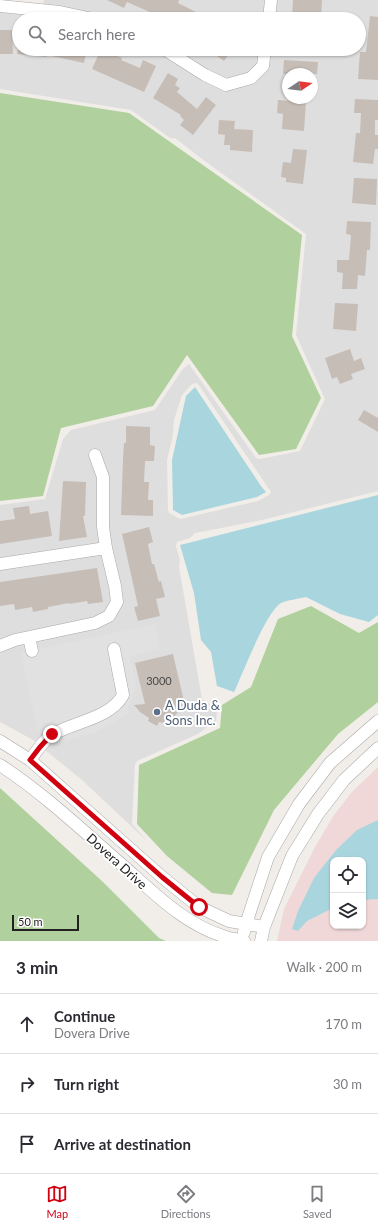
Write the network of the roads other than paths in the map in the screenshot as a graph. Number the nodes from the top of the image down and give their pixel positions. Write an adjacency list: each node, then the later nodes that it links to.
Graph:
1 (271, 0): 5 (street)
2 (38, 5): 3 (street); 4 (street)
3 (0, 6)
4 (60, 12)
5 (270, 12)
6 (175, 56): 7 (street)
7 (264, 56)
8 (95, 455): 9 (street)
9 (106, 548): 10 (street); 11 (street)
10 (0, 564)
11 (29, 637): 12 (street); 14 (street)
12 (0, 646)
13 (114, 649): 18 (street)
14 (32, 651)
15 (378, 721): 20 (street)
16 (0, 741): 18 (street, Dovera Drive)
17 (378, 748): 21 (street)
18 (30, 760): 20 (street, Dovera Drive)
19 (0, 765): 22 (street, Dovera Drive)
20 (246, 924): 21 (street, Dovera Drive); 22 (street)
21 (264, 927): 23 (street)
22 (243, 941)
23 (260, 941)

